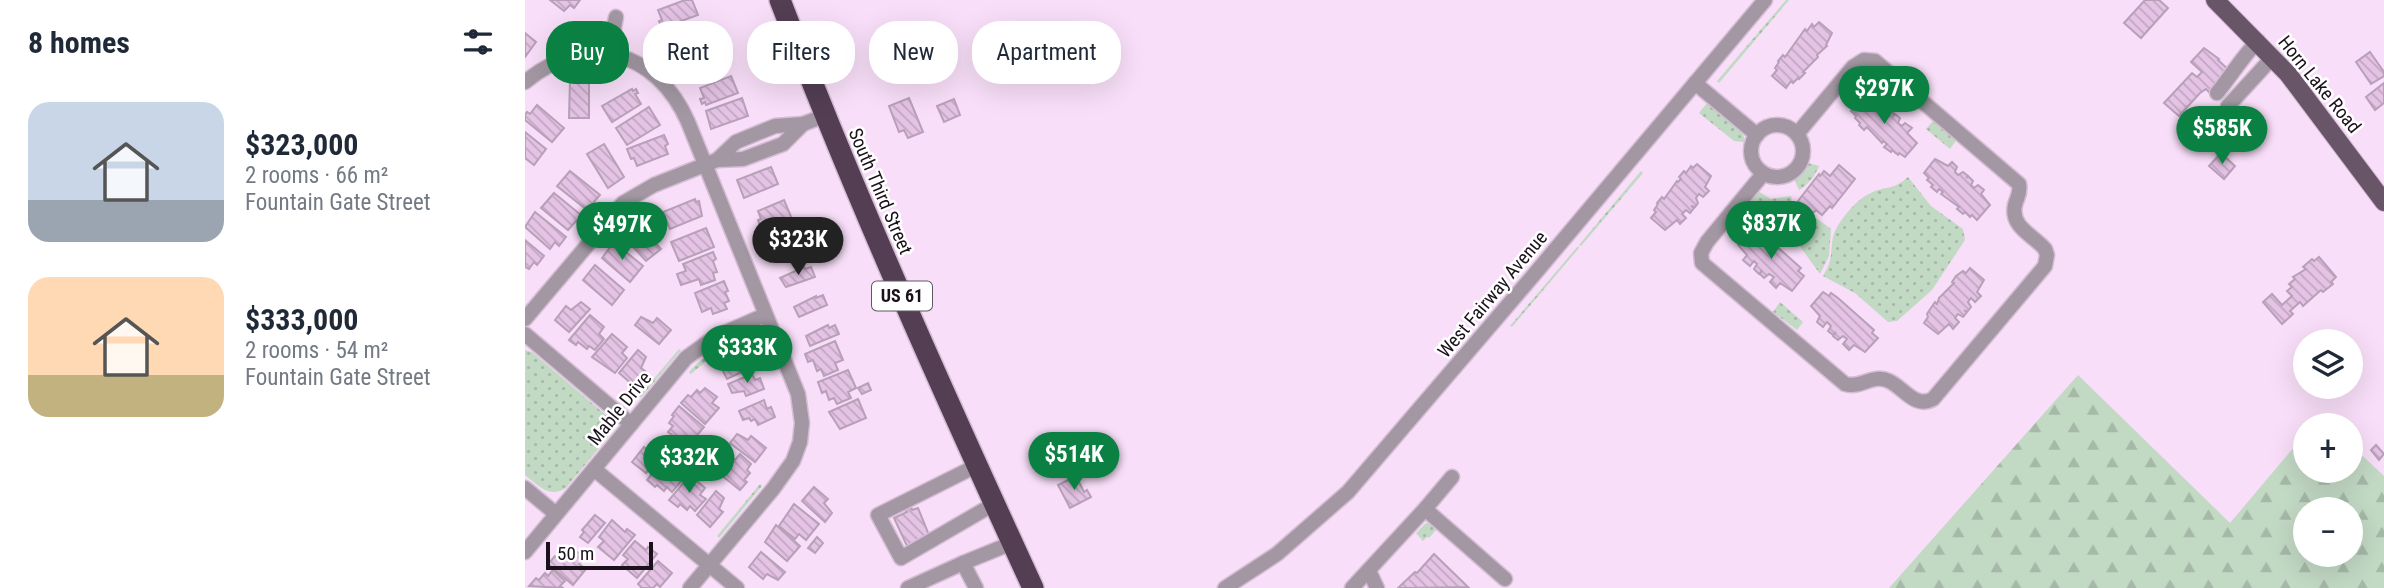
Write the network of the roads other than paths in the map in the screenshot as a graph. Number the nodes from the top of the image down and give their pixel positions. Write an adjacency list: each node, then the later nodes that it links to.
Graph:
1 (780, 0): 14 (highway, South Third Street / US 61)
2 (1765, 0): 11 (street, West Fairway Avenue)
3 (2215, 0): 6 (main road, Horn Lake Road)
4 (616, 17): 5 (street)
5 (615, 21)
6 (2257, 41): 7 (main road, Horn Lake Road); 12 (street)
7 (2273, 57): 13 (street); 19 (main road, Horn Lake Road)
8 (629, 60): 17 (street)
9 (546, 69): 10 (street)
10 (525, 82)
11 (1695, 83): 16 (street); 42 (street, West Fairway Avenue)
12 (2217, 93)
13 (2228, 107)
14 (824, 116): 17 (street); 24 (highway, South Third Street / US 61)
15 (1797, 134): 16 (street); 18 (street); 18 (street)
16 (1757, 135): 18 (street)
17 (711, 162): 20 (street); 21 (street)
18 (1763, 173)
19 (2384, 202)
20 (765, 315): 23 (street, Mable Drive); 34 (street)
21 (525, 318)
22 (525, 334): 23 (street)
23 (631, 424): 25 (street, Mable Drive)
24 (977, 466): 28 (highway, South Third Street / US 61); 28 (street)
25 (594, 469): 30 (street, Mable Drive); 34 (street)
26 (1452, 477): 29 (street)
27 (525, 488): 30 (street)
28 (994, 504): 31 (highway, South Third Street / US 61)
29 (1425, 509): 35 (street); 36 (street)
30 (556, 514): 32 (street, Mable Drive)
31 (1012, 543): 33 (street); 41 (highway, South Third Street / US 61)
32 (525, 552)
33 (963, 563): 39 (street); 40 (street)
34 (709, 565): 37 (street); 38 (street)
35 (1369, 570): 43 (street); 44 (street)
36 (1505, 579)
37 (690, 588)
38 (737, 588)
39 (908, 588)
40 (976, 588)
41 (1033, 588)
42 (1224, 588)
43 (1352, 588)
44 (1377, 588)

